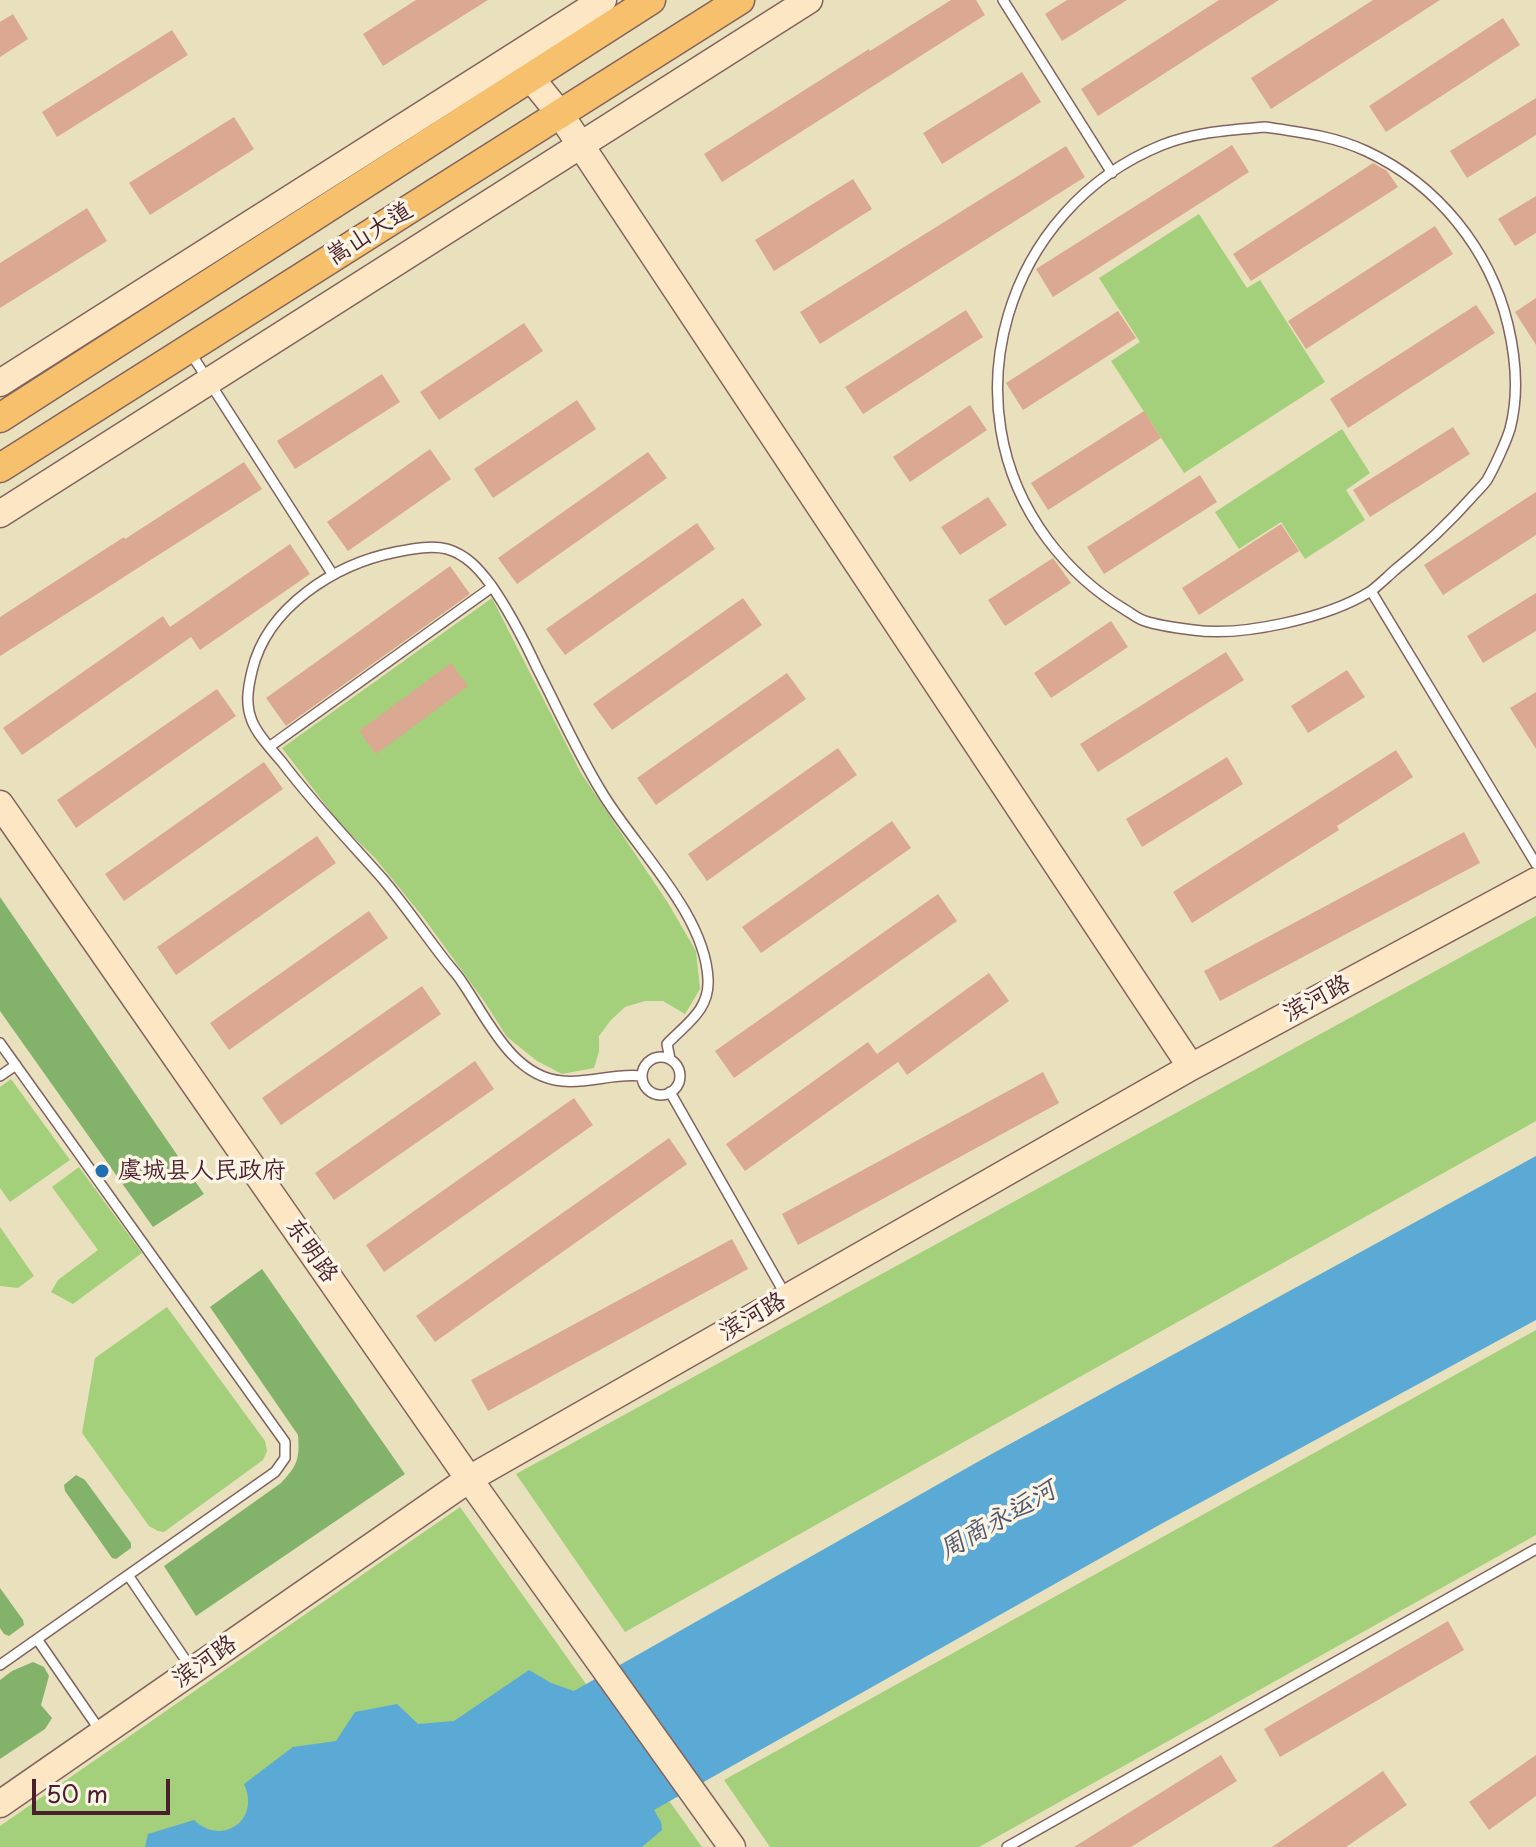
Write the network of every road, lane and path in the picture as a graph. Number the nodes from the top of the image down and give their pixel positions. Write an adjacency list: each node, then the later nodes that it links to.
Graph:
1 (603, 0): 12 (street)
2 (651, 0): 6 (main road, 嵩山大道)
3 (740, 0): 7 (main road, 嵩山大道)
4 (809, 0): 8 (street)
5 (1003, 0): 9 (lane)
6 (530, 77): 7 (street); 13 (main road, 嵩山大道)
7 (560, 114): 8 (street); 10 (main road, 嵩山大道)
8 (581, 145): 11 (street); 26 (street)
9 (1112, 173): 18 (lane); 18 (lane)
10 (188, 349): 11 (lane); 14 (main road, 嵩山大道)
11 (209, 382): 15 (street); 16 (lane)
12 (0, 383)
13 (0, 418)
14 (0, 468)
15 (0, 514)
16 (333, 575): 17 (lane); 19 (lane)
17 (492, 587): 19 (lane); 24 (lane)
18 (1371, 591): 21 (lane)
19 (269, 747): 28 (lane)
20 (0, 804): 31 (street, 东明路)
21 (1536, 864)
22 (1536, 881): 26 (street, 滨河路)
23 (0, 1043): 25 (lane)
24 (670, 1059): 28 (lane); 29 (lane)
25 (16, 1065): 27 (lane); 33 (lane)
26 (1191, 1067): 30 (street, 滨河路)
27 (0, 1076)
28 (641, 1076): 29 (lane)
29 (670, 1092): 30 (lane)
30 (787, 1298): 31 (street, 滨河路)
31 (469, 1479): 36 (street, 滨河路); 39 (street, 东明路)
32 (1536, 1549): 40 (lane)
33 (128, 1575): 34 (lane); 36 (lane)
34 (37, 1639): 35 (lane); 37 (lane)
35 (0, 1665)
36 (193, 1671): 37 (street, 滨河路)
37 (103, 1733): 38 (street, 滨河路)
38 (0, 1804)
39 (732, 1847)
40 (1007, 1847)

